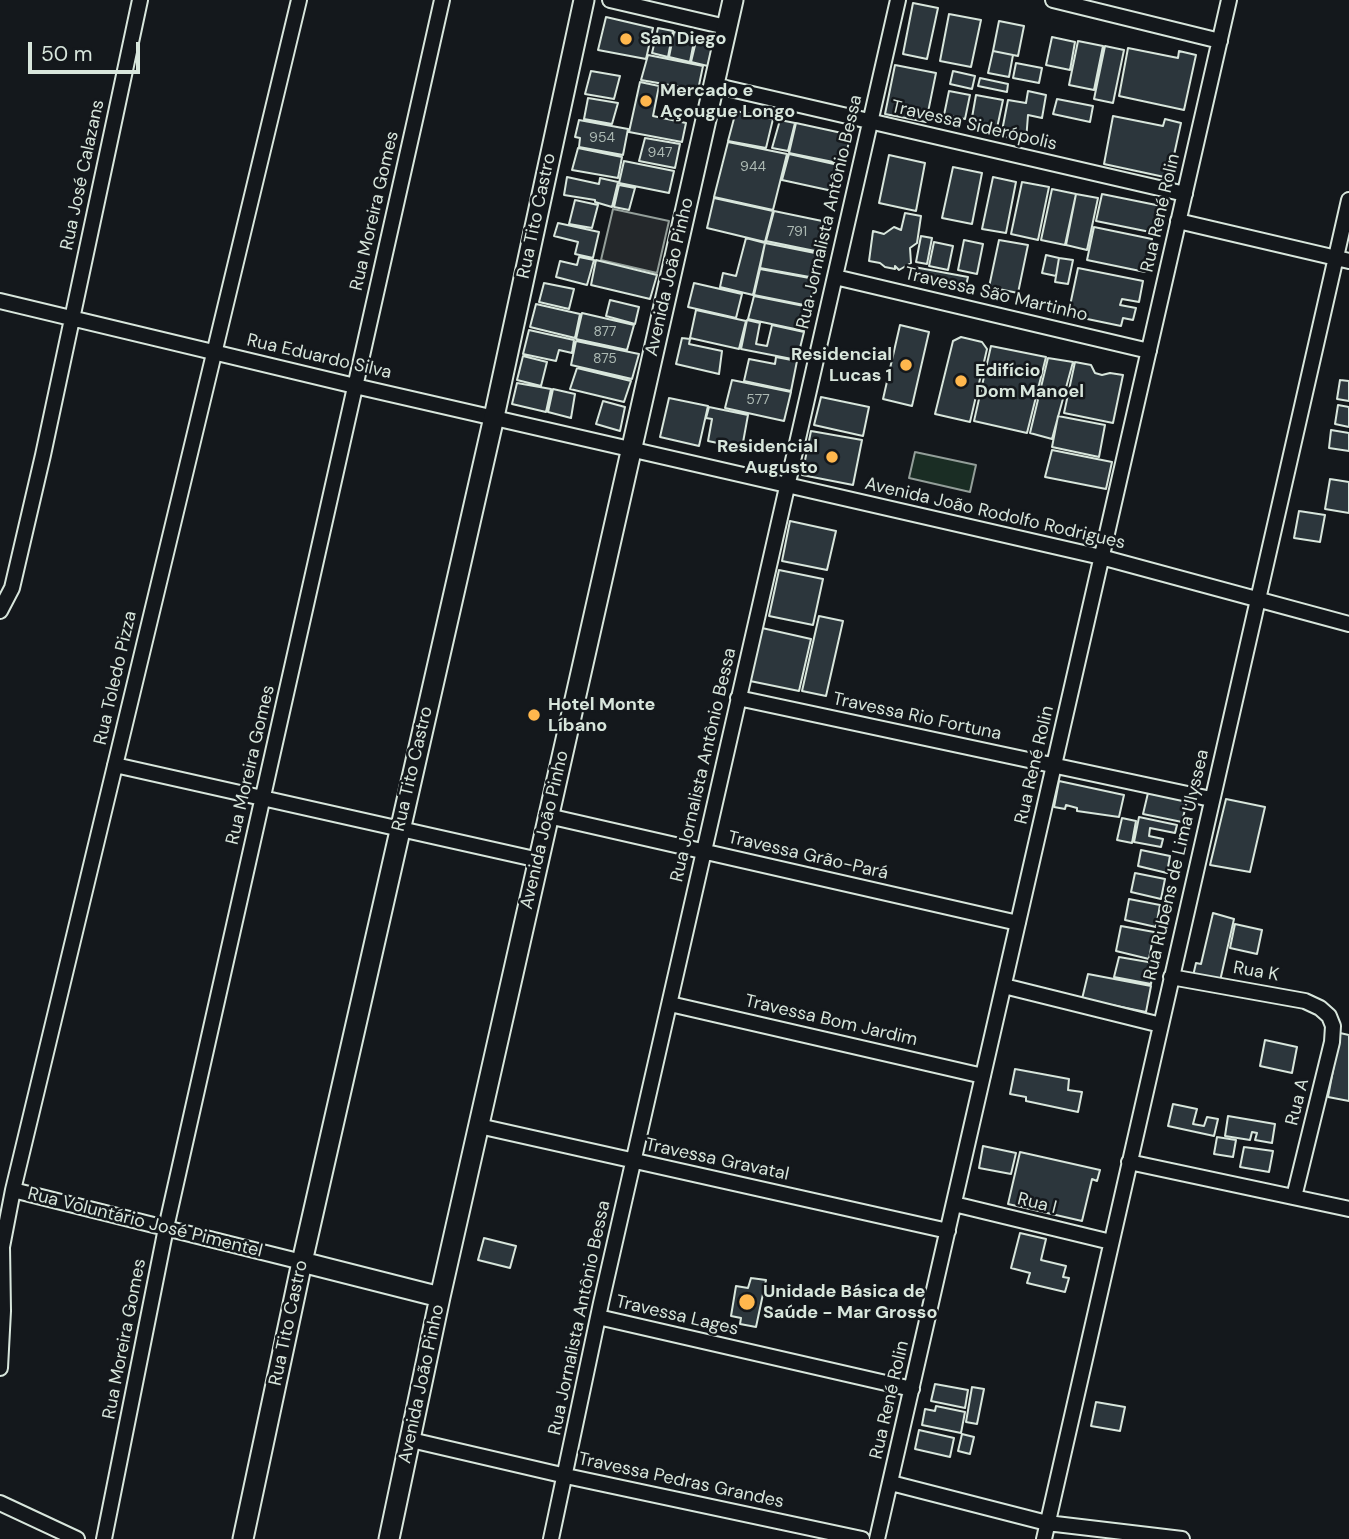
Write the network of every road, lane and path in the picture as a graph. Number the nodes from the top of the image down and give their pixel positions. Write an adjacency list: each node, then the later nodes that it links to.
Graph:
1 (140, 0): 20 (street, Rua José Calazans)
2 (299, 0): 22 (street, Rua Toledo Pizza)
3 (442, 0): 23 (street, Rua Moreira Gomes)
4 (584, 0): 24 (main road, Rua Tito Castro)
5 (610, 0): 10 (street)
6 (733, 0): 10 (main road, Avenida João Pinho)
7 (898, 0): 13 (street, Rua Jornalista Antônio Bessa)
8 (1054, 0): 11 (street)
9 (1229, 0): 11 (street, Rua René Rolin)
10 (726, 27): 12 (main road, Avenida João Pinho)
11 (1220, 41): 14 (street, Rua René Rolin)
12 (713, 85): 13 (street, Travessa Siderópolis); 25 (main road, Avenida João Pinho)
13 (870, 122): 14 (street, Travessa Siderópolis); 18 (street, Rua Jornalista Antônio Bessa)
14 (1185, 194): 16 (street, Rua René Rolin)
15 (1349, 200): 17 (street, Rua Rubens de Lima Ulyssea)
16 (1178, 221): 17 (street); 21 (street, Rua René Rolin)
17 (1342, 260): 28 (street, Rua Rubens de Lima Ulyssea)
18 (835, 277): 21 (street, Travessa São Martinho); 26 (street, Rua Jornalista Antônio Bessa)
19 (0, 300): 20 (street, Rua Eduardo Silva)
20 (73, 317): 22 (street, Rua Eduardo Silva); 29 (street, Rua José Calazans)
21 (1149, 351): 27 (street, Rua René Rolin)
22 (214, 352): 23 (street, Rua Eduardo Silva); 32 (street, Rua Toledo Pizza)
23 (355, 386): 24 (street, Rua Eduardo Silva); 34 (street, Rua Moreira Gomes)
24 (494, 416): 25 (street, Rua Eduardo Silva); 37 (main road, Rua Tito Castro)
25 (631, 449): 26 (street, Avenida João Rodolfo Rodrigues); 36 (main road, Avenida João Pinho)
26 (787, 486): 27 (street, Avenida João Rodolfo Rodrigues); 31 (street, Rua Jornalista Antônio Bessa)
27 (1101, 557): 28 (street, Avenida João Rodolfo Rodrigues); 33 (street, Rua René Rolin)
28 (1258, 598): 30 (street, Avenida João Rodolfo Rodrigues); 35 (street, Rua Rubens de Lima Ulyssea)
29 (0, 611)
30 (1349, 624)
31 (738, 698): 33 (street, Travessa Rio Fortuna); 38 (street, Rua Jornalista Antônio Bessa)
32 (115, 765): 34 (street); 50 (street, Rua Toledo Pizza)
33 (1055, 766): 35 (street, Travessa Rio Fortuna); 40 (street, Rua René Rolin)
34 (263, 798): 37 (street); 54 (street, Rua Moreira Gomes)
35 (1211, 799): 41 (street, Rua Rubens de Lima Ulyssea)
36 (548, 816): 38 (street, Travessa Grão-Pará); 39 (main road, Avenida João Pinho)
37 (400, 829): 39 (street); 57 (main road, Rua Tito Castro)
38 (704, 852): 40 (street, Travessa Grão-Pará); 43 (street, Rua Jornalista Antônio Bessa)
39 (538, 860): 47 (main road, Avenida João Pinho)
40 (1018, 923): 42 (street, Rua René Rolin)
41 (1171, 977): 44 (street, Rua K); 45 (street, Rua Rubens de Lima Ulyssea)
42 (1004, 986): 45 (street); 46 (street, Rua René Rolin)
43 (670, 1004): 46 (street, Travessa Bom Jardim); 48 (street, Rua Jornalista Antônio Bessa)
44 (1329, 1016): 51 (street, Rua A)
45 (1161, 1025): 49 (street, Rua Rubens de Lima Ulyssea)
46 (983, 1076): 52 (street, Rua René Rolin)
47 (479, 1126): 48 (street, Travessa Gravatal); 58 (main road, Avenida João Pinho)
48 (634, 1161): 55 (street, Travessa Gravatal); 59 (street, Rua Jornalista Antônio Bessa)
49 (1129, 1162): 51 (street); 56 (street, Rua Rubens de Lima Ulyssea)
50 (13, 1190): 54 (street, Rua Voluntário José Pimentel); 60 (street, Rua Toledo Pizza)
51 (1294, 1197): 53 (street)
52 (954, 1204): 55 (street, Rua René Rolin); 56 (street, Rua I)
53 (1349, 1209)
54 (166, 1228): 57 (street, Rua Voluntário José Pimentel); 68 (street, Rua Moreira Gomes)
55 (948, 1231): 61 (street, Rua René Rolin)
56 (1111, 1242): 66 (street, Rua Rubens de Lima Ulyssea)
57 (302, 1262): 58 (main road, Rua Voluntário José Pimentel); 69 (main road, Rua Tito Castro)
58 (440, 1297): 62 (main road, Avenida João Pinho)
59 (598, 1317): 61 (street, Travessa Lages); 63 (street, Rua Jornalista Antônio Bessa)
60 (0, 1368)
61 (912, 1389): 64 (street, Rua René Rolin)
62 (411, 1440): 63 (street, Travessa Pedras Grandes); 70 (main road, Avenida João Pinho)
63 (565, 1476): 71 (street, Rua Jornalista Antônio Bessa); 72 (street, Travessa Pedras Grandes)
64 (891, 1483): 66 (street); 73 (street, Rua René Rolin)
65 (0, 1503): 67 (street)
66 (1047, 1523): 74 (street, Rua Rubens de Lima Ulyssea); 75 (street)
67 (77, 1539)
68 (104, 1539)
69 (243, 1539)
70 (389, 1539)
71 (551, 1539)
72 (862, 1539)
73 (877, 1539)
74 (1044, 1539)
75 (1182, 1539)

